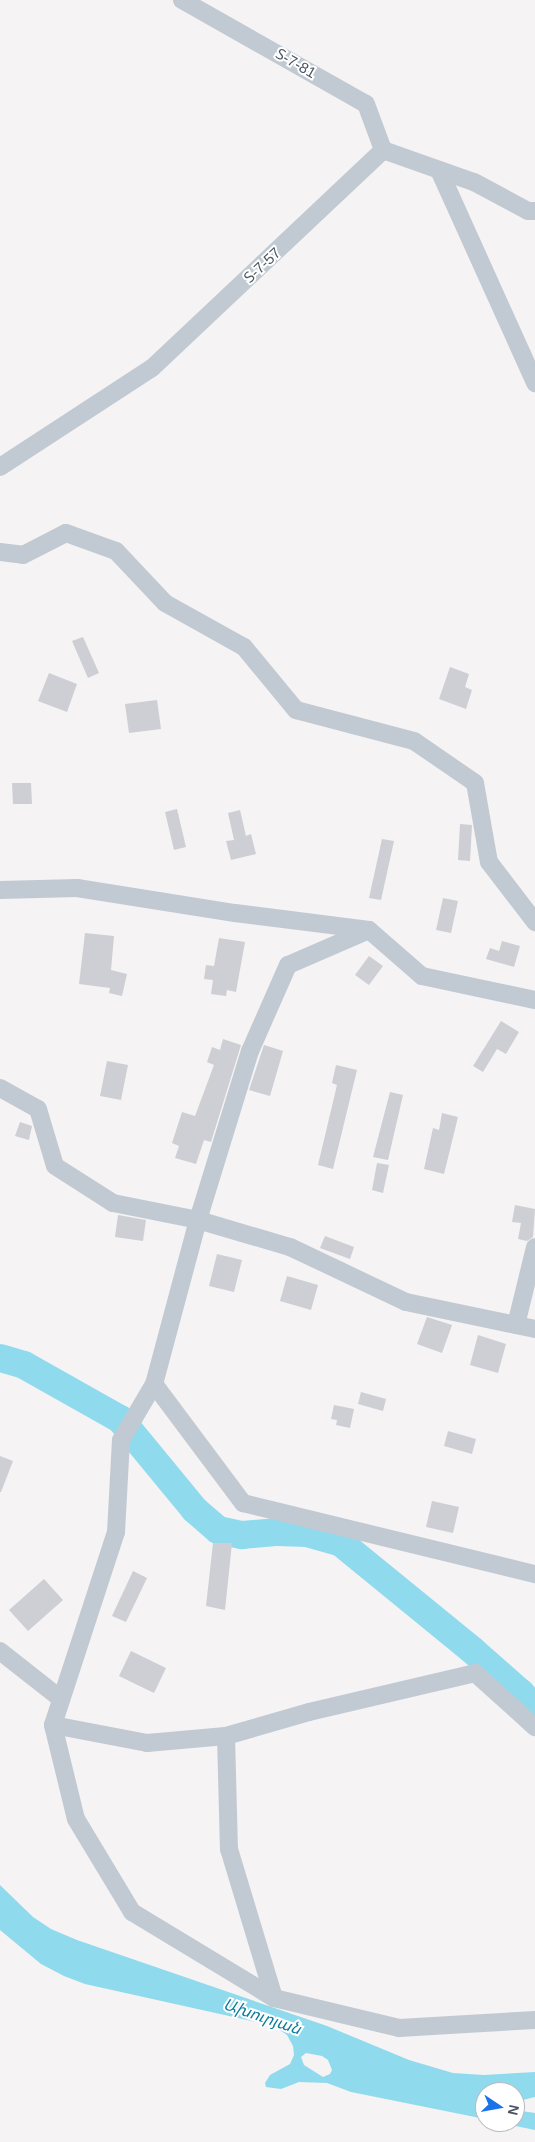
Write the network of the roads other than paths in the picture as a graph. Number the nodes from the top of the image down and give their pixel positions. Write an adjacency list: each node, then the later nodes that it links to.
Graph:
1 (182, 0): 2 (street, Տ-7-81 / Տ-7-81)
2 (384, 150): 3 (street); 6 (street, Տ-7-57 / Տ-7-57)
3 (439, 170): 4 (street); 5 (street)
4 (535, 211)
5 (535, 383)
6 (0, 467)
7 (0, 552): 9 (street)
8 (0, 890): 10 (street)
9 (535, 922)
10 (369, 930): 11 (street); 13 (street)
11 (535, 1000)
12 (0, 1088): 13 (street)
13 (198, 1220): 15 (street); 17 (street)
14 (535, 1247): 15 (street)
15 (516, 1325): 16 (street)
16 (535, 1329)
17 (154, 1384): 18 (street); 20 (street)
18 (535, 1574)
19 (0, 1651): 20 (street)
20 (62, 1699): 21 (street)
21 (53, 1725): 23 (street); 24 (street)
22 (535, 1727): 23 (street)
23 (226, 1736): 24 (street)
24 (274, 1998): 25 (street)
25 (535, 2020)

